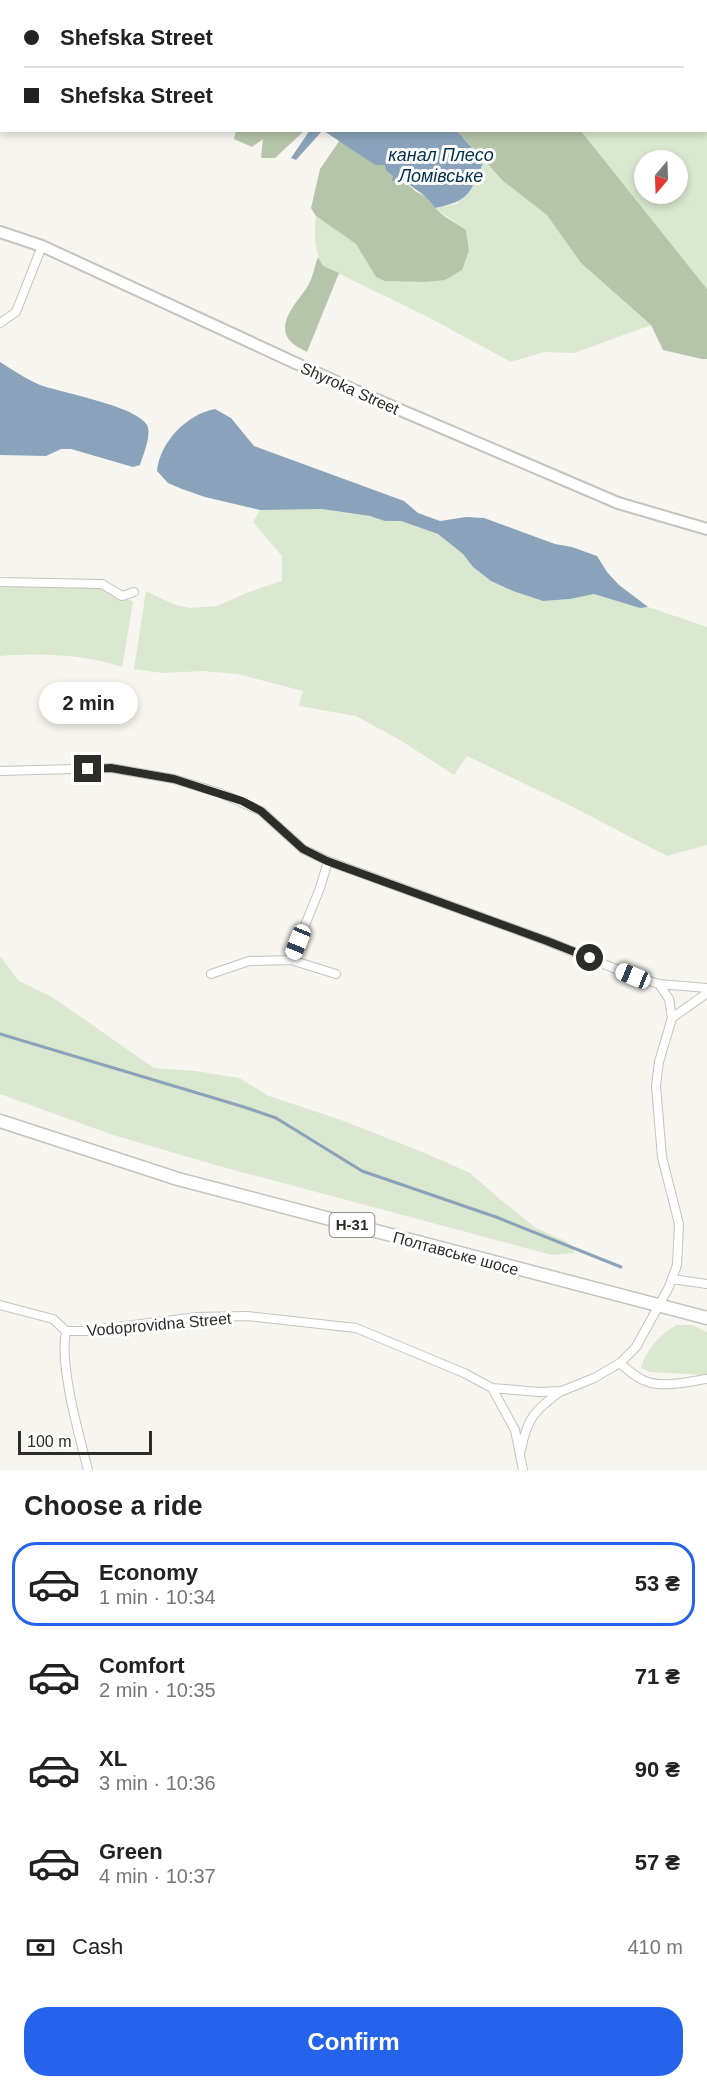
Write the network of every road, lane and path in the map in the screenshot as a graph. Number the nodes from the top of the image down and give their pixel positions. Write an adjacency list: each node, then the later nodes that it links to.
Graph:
1 (0, 232): 2 (main road, Shyroka Street)
2 (42, 246): 3 (street); 4 (main road, Shyroka Street)
3 (0, 323)
4 (707, 529)
5 (0, 582): 6 (street)
6 (134, 592)
7 (0, 771): 8 (street)
8 (327, 861): 9 (street); 12 (street)
9 (291, 960): 10 (street); 11 (street)
10 (211, 974)
11 (336, 974)
12 (659, 984): 13 (street); 14 (street)
13 (707, 991): 14 (street)
14 (672, 1018): 16 (street, Vodoprovidna Street)
15 (0, 1121): 19 (main road, Полтавське шосе / Н-31)
16 (672, 1279): 17 (street); 19 (street, Vodoprovidna Street)
17 (707, 1284)
18 (0, 1305): 21 (street, Vodoprovidna Street)
19 (660, 1306): 20 (main road, Полтавське шосе / Н-31); 22 (street, Vodoprovidna Street)
20 (707, 1318)
21 (66, 1331): 24 (street, Vodoprovidna Street); 27 (street)
22 (620, 1363): 23 (street); 25 (street, Vodoprovidna Street)
23 (707, 1379)
24 (492, 1388): 25 (street, Vodoprovidna Street); 26 (street, Vodoprovidna Street)
25 (562, 1391): 26 (street, Vodoprovidna Street)
26 (520, 1455): 28 (street, Vodoprovidna Street)
27 (88, 1470)
28 (523, 1470)

